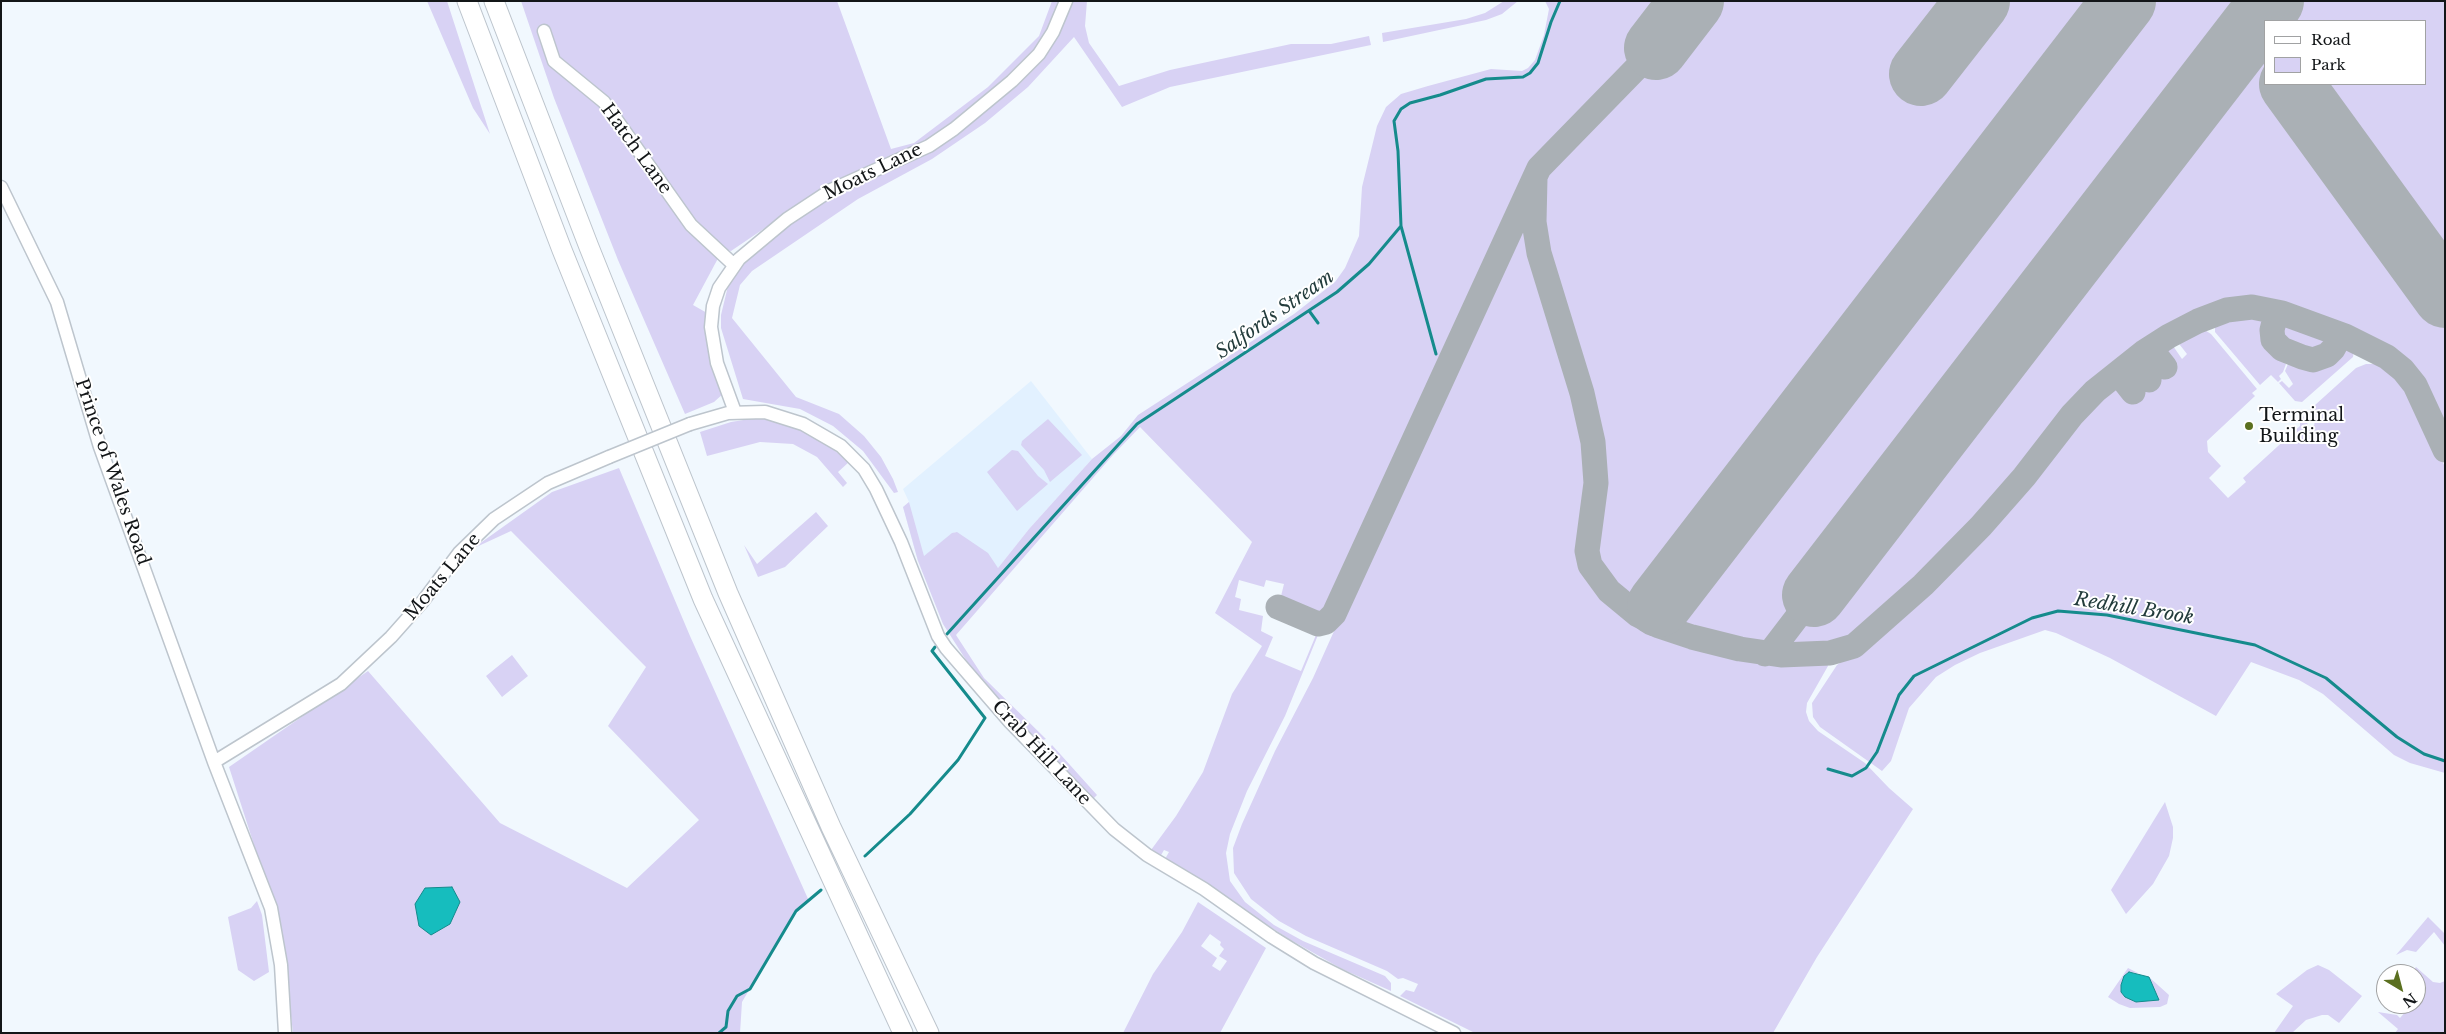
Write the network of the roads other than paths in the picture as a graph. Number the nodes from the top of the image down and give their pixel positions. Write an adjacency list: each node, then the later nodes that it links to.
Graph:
1 (467, 1): 11 (highway)
2 (494, 1): 12 (highway)
3 (1066, 1): 6 (street, Moats Lane)
4 (544, 31): 6 (street, Hatch Lane)
5 (1, 187): 9 (street, Prince of Wales Road)
6 (734, 266): 7 (street, Moats Lane)
7 (735, 412): 8 (street, Crab Hill Lane); 13 (street, Crab Hill Lane)
8 (719, 415): 9 (street, Moats Lane, bridge)
9 (214, 762): 10 (street, Prince of Wales Road)
10 (285, 1033)
11 (903, 1033)
12 (929, 1033)
13 (1454, 1033)

